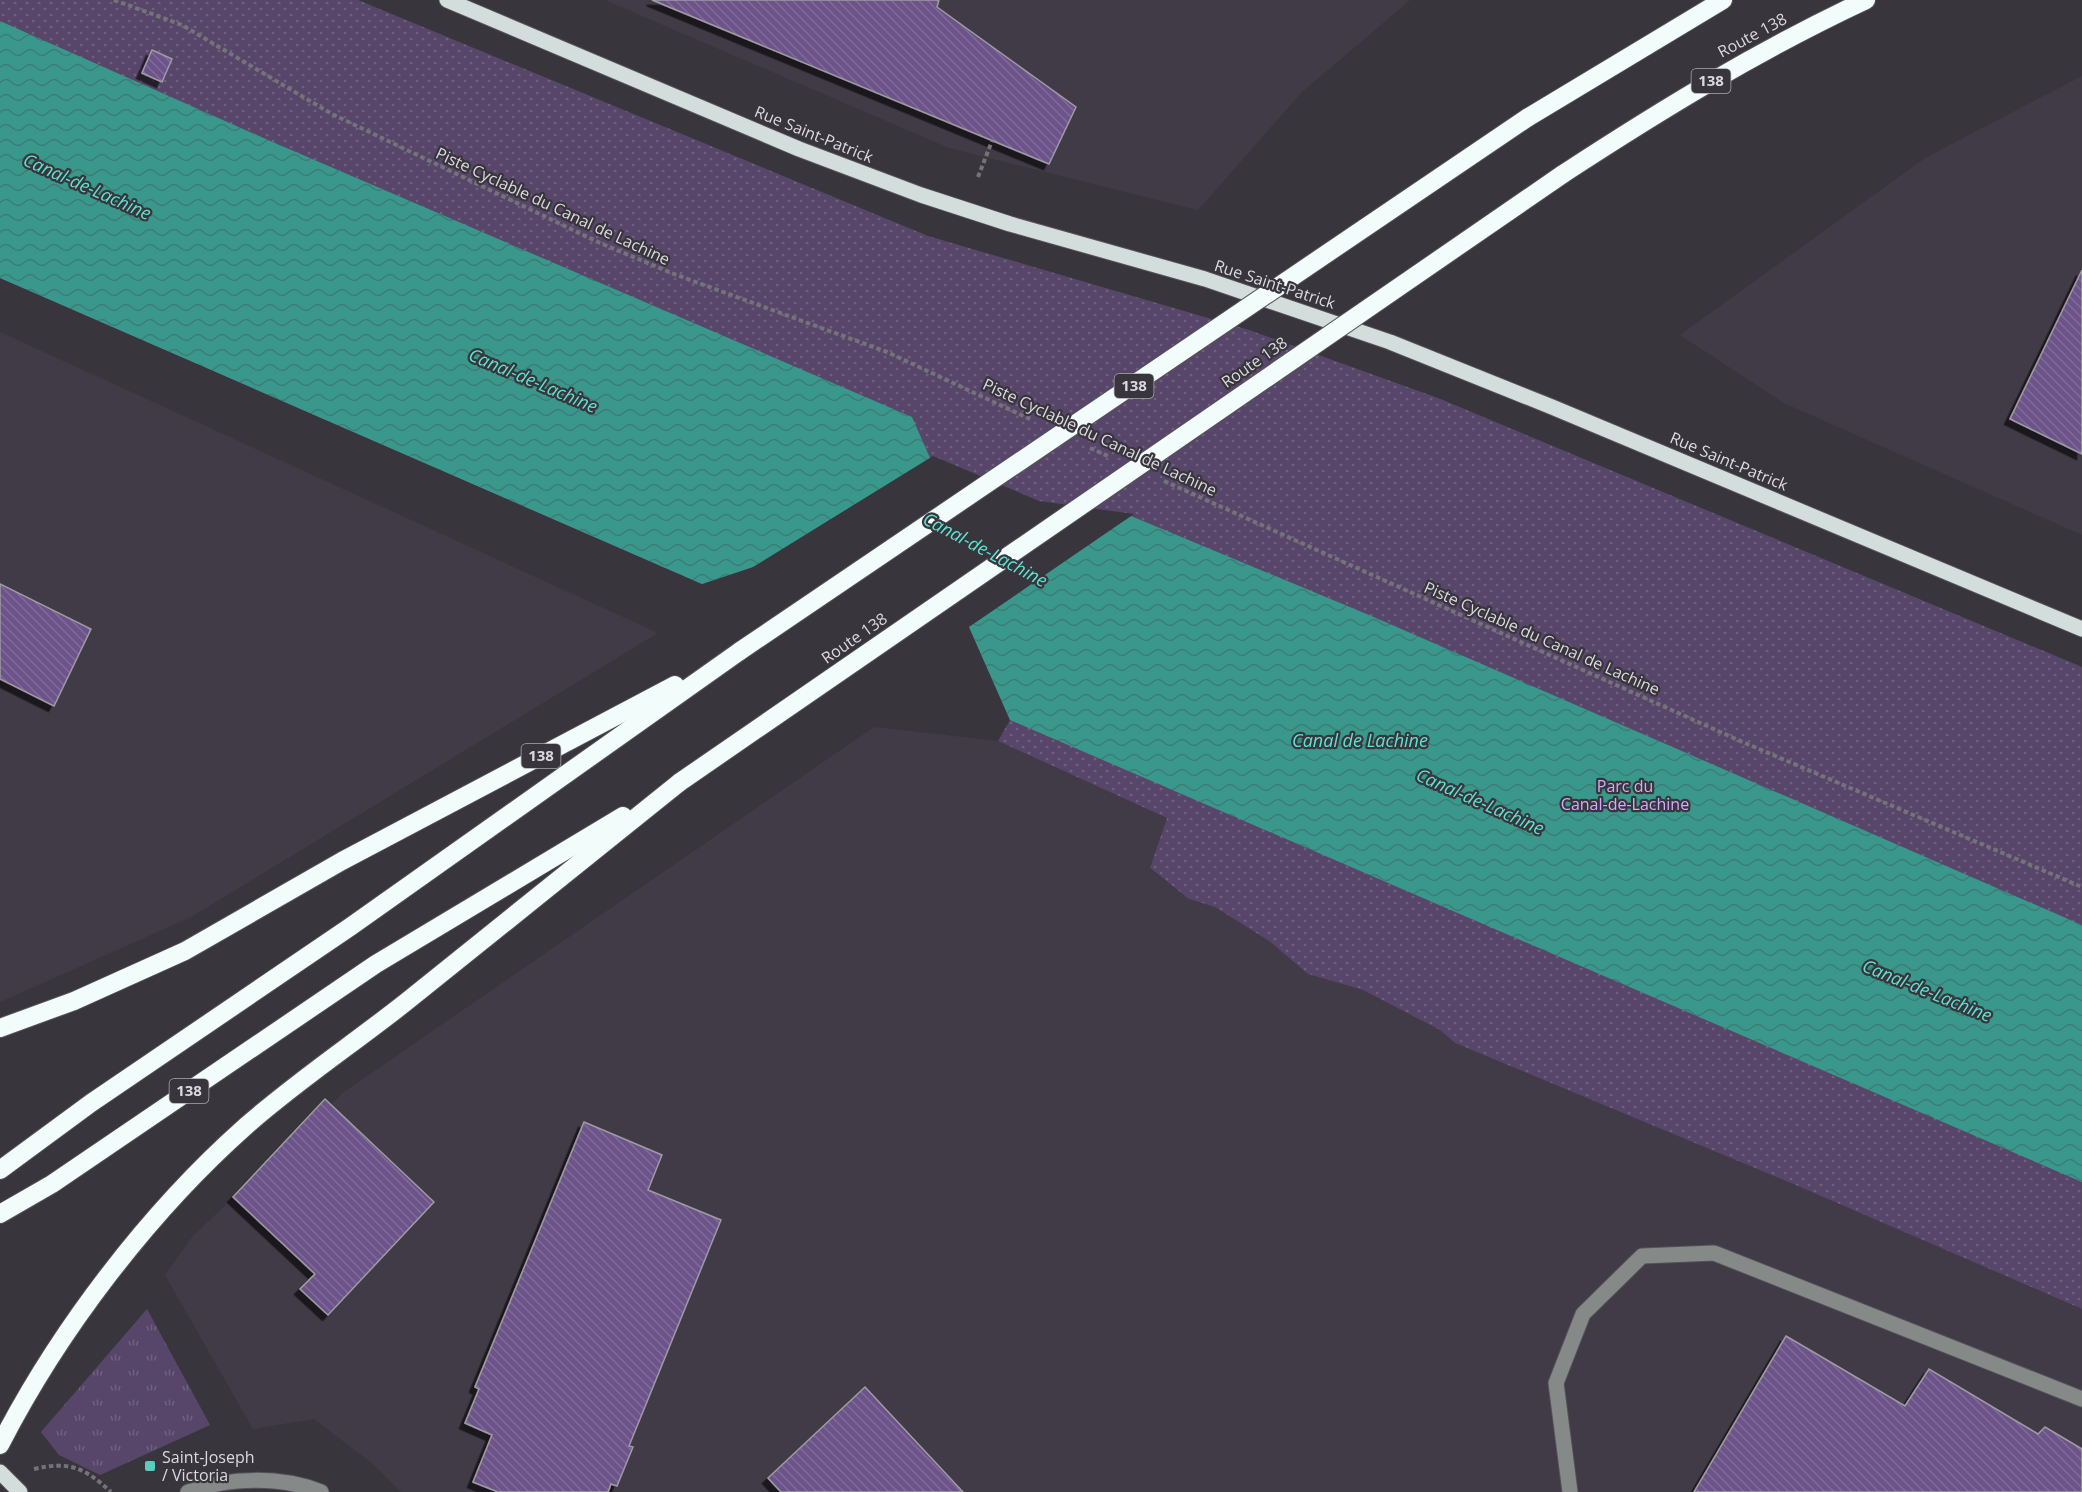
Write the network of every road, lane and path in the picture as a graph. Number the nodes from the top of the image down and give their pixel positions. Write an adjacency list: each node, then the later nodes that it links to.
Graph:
1 (114, 0): 7 (path, Piste Cyclable du Canal de Lachine)
2 (447, 0): 11 (main road, Rue Saint-Patrick)
3 (1723, 0): 12 (highway, 138, bridge)
4 (1866, 0): 13 (highway, Route 138 / 138, bridge)
5 (992, 141): 6 (path)
6 (978, 177)
7 (1040, 424)
8 (1082, 444): 9 (path, Piste Cyclable du Canal de Lachine)
9 (1114, 459)
10 (1158, 478): 14 (path, Piste Cyclable du Canal de Lachine)
11 (2082, 628)
12 (740, 651): 15 (highway, 138); 16 (highway)
13 (680, 782): 17 (highway, 138); 19 (highway)
14 (2082, 887)
15 (0, 1028)
16 (0, 1170)
17 (0, 1214)
18 (2082, 1399): 26 (street)
19 (0, 1445)
20 (52, 1465): 23 (path)
21 (0, 1472): 22 (main road)
22 (20, 1492)
23 (111, 1492)
24 (188, 1492): 25 (street)
25 (321, 1492)
26 (1570, 1492)

